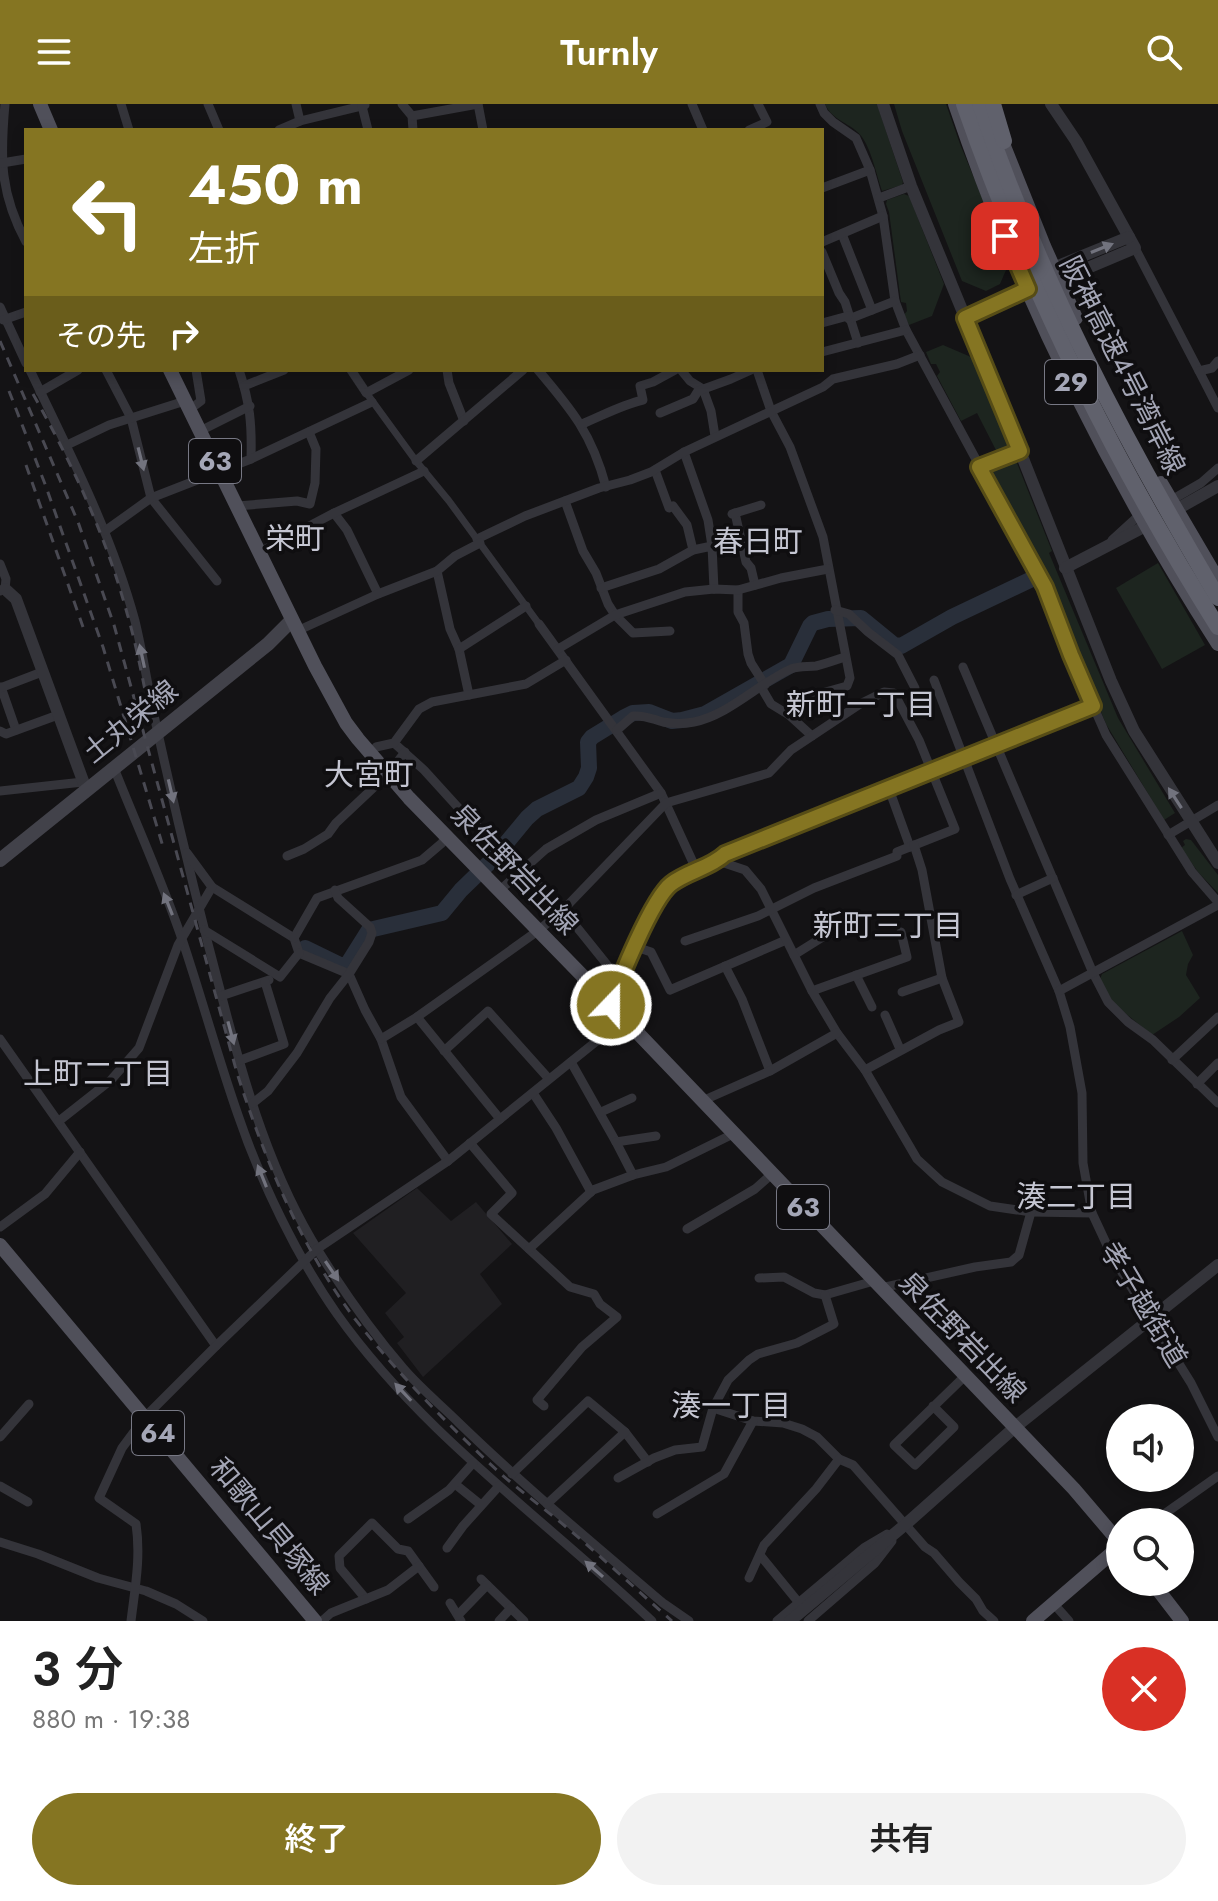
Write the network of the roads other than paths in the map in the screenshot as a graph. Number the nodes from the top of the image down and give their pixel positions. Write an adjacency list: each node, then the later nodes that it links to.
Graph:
1 (5, 104): 28 (street)
2 (40, 104): 21 (main road)
3 (121, 104): 22 (street)
4 (208, 104): 23 (street)
5 (296, 104): 19 (street)
6 (402, 104): 18 (street)
7 (476, 104): 18 (street); 26 (street)
8 (692, 104): 27 (street)
9 (758, 104): 20 (street)
10 (820, 104): 31 (street)
11 (883, 104): 32 (street)
12 (955, 104): 44 (main road, 29)
13 (964, 104): 133 (highway, 阪神高速4号湾岸線, bridge)
14 (980, 104): 41 (highway, 阪神高速4号湾岸線, bridge)
15 (990, 104): 41 (highway, bridge); 43 (main road, 29)
16 (1051, 104): 40 (street)
17 (364, 105): 19 (street); 24 (street)
18 (412, 116): 25 (street)
19 (296, 125)
20 (769, 126)
21 (50, 128)
22 (128, 128)
23 (218, 128)
24 (368, 128)
25 (413, 128)
26 (482, 128)
27 (702, 128)
28 (1, 137): 30 (street)
29 (24, 159): 30 (street)
30 (2, 163): 34 (street)
31 (870, 170): 33 (street); 35 (street)
32 (911, 186): 35 (street); 50 (street)
33 (824, 187)
34 (2, 192): 38 (street)
35 (879, 198): 36 (street)
36 (883, 216): 37 (street); 45 (street)
37 (842, 234): 39 (street); 47 (street)
38 (24, 239)
39 (824, 241)
40 (1132, 243): 43 (street); 59 (street)
41 (1036, 250): 127 (highway, 阪神高速4号湾岸線, bridge)
42 (824, 257): 49 (street)
43 (1056, 274): 44 (street); 119 (main road, 29)
44 (1028, 289): 50 (street); 135 (main road, 29)
45 (895, 301): 47 (street); 53 (street)
46 (0, 307): 51 (street)
47 (872, 310): 49 (street)
48 (24, 313): 51 (street)
49 (849, 318): 52 (street); 54 (street)
50 (965, 318): 92 (street)
51 (2, 320): 57 (street)
52 (824, 323)
53 (906, 330): 54 (street); 56 (street)
54 (858, 343): 55 (street)
55 (824, 352)
56 (920, 355): 83 (street); 96 (street)
57 (24, 359)
58 (1218, 361): 59 (street)
59 (1199, 371): 82 (street)
60 (31, 372): 78 (street)
61 (75, 372): 78 (street)
62 (107, 372): 85 (street)
63 (171, 372): 80 (main road, 泉佐野岩出線 / 63)
64 (196, 372): 80 (street)
65 (240, 372): 76 (street)
66 (279, 372): 76 (street)
67 (352, 372): 79 (street)
68 (406, 372): 79 (street)
69 (447, 372): 86 (street)
70 (521, 372): 86 (street)
71 (540, 372): 87 (street)
72 (674, 372): 87 (street)
73 (680, 372): 77 (street)
74 (749, 372): 77 (street)
75 (755, 372): 83 (street)
76 (244, 386): 81 (street)
77 (703, 389): 84 (street); 90 (street)
78 (40, 392): 91 (street)
79 (368, 396): 89 (street); 95 (street)
80 (187, 406): 85 (street); 88 (main road, 泉佐野岩出線 / 63)
81 (250, 406): 88 (street); 94 (street)
82 (1218, 408)
83 (771, 411): 90 (street); 117 (street)
84 (660, 413)
85 (131, 418): 91 (street); 103 (street, one-way to 103)
86 (464, 421): 95 (street)
87 (582, 424): 102 (street)
88 (200, 431): 99 (main road, 泉佐野岩出線 / 63)
89 (309, 432): 94 (street); 107 (street)
90 (715, 436): 93 (street)
91 (67, 445): 110 (street)
92 (1020, 451): 96 (street); 116 (street)
93 (684, 452): 98 (street); 112 (street)
94 (251, 459): 99 (street)
95 (416, 461): 100 (street)
96 (979, 467): 147 (street)
97 (1218, 468): 105 (street)
98 (655, 470): 102 (street); 113 (street)
99 (220, 471): 103 (street); 107 (main road, 泉佐野岩出線 / 63)
100 (424, 471): 108 (street); 111 (street)
101 (1218, 486): 105 (street)
102 (606, 487): 104 (street)
103 (151, 498): 110 (street); 120 (street)
104 (565, 501): 111 (street); 122 (street)
105 (1177, 503)
106 (761, 505): 121 (street)
107 (237, 506): 114 (main road, 泉佐野岩出線 / 63)
108 (334, 513): 114 (street); 126 (street)
109 (1137, 524): 116 (street)
110 (105, 531): 153 (street, one-way to 110)
111 (478, 541): 118 (street); 128 (street)
112 (712, 546): 113 (street); 123 (street)
113 (693, 550): 122 (street)
114 (260, 552): 132 (main road, 泉佐野岩出線 / 63)
115 (0, 564): 124 (street)
116 (1065, 568): 169 (street, one-way to 116)
117 (828, 569): 121 (street); 130 (street)
118 (437, 571): 126 (street); 136 (street)
119 (1218, 580)
120 (217, 581)
121 (755, 585): 125 (street)
122 (601, 588): 129 (street)
123 (714, 589): 125 (street); 129 (street)
124 (2, 590): 141 (street)
125 (738, 590): 143 (street)
126 (378, 594): 132 (street)
127 (1218, 598)
128 (526, 606): 131 (street); 136 (street)
129 (615, 615): 134 (street); 137 (street)
130 (837, 616): 138 (street); 145 (street)
131 (539, 624): 137 (street)
132 (295, 626): 153 (main road, 土丸栄線); 158 (main road, 泉佐野岩出線 / 63)
133 (1218, 627)
134 (670, 631)
135 (1218, 644)
136 (459, 649): 146 (street)
137 (558, 649): 139 (street)
138 (845, 657): 143 (street); 149 (street)
139 (566, 660): 146 (street); 150 (street)
140 (963, 667): 156 (street)
141 (42, 672): 144 (street); 148 (street)
142 (934, 680): 159 (street, 孝子越街道)
143 (762, 683): 149 (street); 150 (street)
144 (0, 688): 151 (street)
145 (915, 688)
146 (469, 695): 155 (street)
147 (1093, 706): 156 (street); 171 (street)
148 (58, 715): 151 (street); 163 (street)
149 (789, 715): 154 (street)
150 (614, 726): 166 (street)
151 (16, 730): 152 (street)
152 (0, 731)
153 (158, 733): 160 (main road, 土丸栄線); 173 (street, one-way to 173)
154 (812, 736): 161 (street); 167 (street)
155 (394, 743): 157 (street); 158 (street)
156 (997, 746): 159 (street); 180 (street)
157 (405, 752): 162 (street); 178 (street)
158 (371, 754): 162 (main road, 泉佐野岩出線 / 63)
159 (964, 759): 161 (street); 184 (street, 孝子越街道)
160 (114, 768): 163 (main road, 土丸栄線); 194 (street, one-way to 160)
161 (931, 772): 164 (street); 172 (street)
162 (388, 774): 170 (main road, 泉佐野岩出線 / 63); 174 (street)
163 (85, 785): 165 (street); 175 (main road, 土丸栄線)
164 (889, 789): 172 (street); 176 (street)
165 (0, 791)
166 (661, 793): 167 (street); 178 (street)
167 (666, 803): 179 (street); 187 (street)
168 (1218, 805): 169 (street)
169 (1191, 822): 171 (street); 177 (street)
170 (446, 835): 182 (street); 183 (main road, 泉佐野岩出線 / 63)
171 (1168, 835): 185 (street)
172 (912, 846): 186 (street); 205 (street)
173 (185, 849): 181 (street); 188 (street)
174 (287, 856)
175 (0, 860)
176 (718, 861): 179 (street); 186 (street)
177 (1218, 863)
178 (523, 868): 183 (street); 187 (street)
179 (696, 869): 197 (street)
180 (1053, 878): 184 (street); 201 (street)
181 (212, 887): 188 (street); 193 (street)
182 (335, 890): 193 (street); 202 (street)
183 (500, 890): 190 (main road, 泉佐野岩出線 / 63)
184 (1016, 895): 209 (street, 孝子越街道)
185 (1218, 904): 201 (street)
186 (771, 909): 195 (street); 196 (street)
187 (563, 910): 190 (street); 207 (street)
188 (199, 911): 189 (street); 194 (street)
189 (204, 930): 204 (street); 211 (street)
190 (539, 930): 212 (main road, 泉佐野岩出線 / 63); 215 (street)
191 (834, 930): 199 (street)
192 (901, 932): 203 (street)
193 (294, 938): 198 (street)
194 (182, 939): 240 (street); 257 (street, one-way to 194)
195 (786, 940): 199 (street); 200 (street)
196 (685, 941)
197 (636, 947): 200 (street); 207 (street)
198 (299, 953): 202 (street); 204 (street)
199 (794, 955): 208 (street)
200 (725, 966): 230 (street)
201 (1093, 973): 209 (street); 225 (street)
202 (349, 974): 220 (street); 224 (street)
203 (856, 975): 208 (street); 213 (street)
204 (280, 977): 206 (street)
205 (942, 978): 210 (street); 222 (street)
206 (265, 982): 211 (street); 221 (street)
207 (621, 982): 212 (street)
208 (812, 991): 218 (street)
209 (1059, 991): 251 (street, 孝子越街道)
210 (902, 992)
211 (221, 996): 226 (street, one-way to 226)
212 (611, 1005): 217 (main road, 泉佐野岩出線 / 63)
213 (872, 1007)
214 (885, 1015): 222 (street)
215 (417, 1017): 220 (street); 223 (street)
216 (1218, 1017): 225 (street)
217 (624, 1019): 227 (street); 235 (main road, 泉佐野岩出線 / 63)
218 (837, 1033): 229 (street); 230 (street)
219 (0, 1039): 240 (street)
220 (381, 1039): 246 (street)
221 (284, 1044): 224 (street); 226 (street)
222 (900, 1049): 229 (street)
223 (444, 1051): 231 (street); 239 (street)
224 (297, 1053): 236 (street)
225 (1172, 1060): 232 (street)
226 (238, 1061): 236 (street)
227 (571, 1062): 231 (street); 238 (street)
228 (1218, 1063): 232 (street)
229 (865, 1070): 250 (street)
230 (770, 1071): 235 (street)
231 (549, 1079): 233 (street)
232 (1197, 1084): 237 (street)
233 (533, 1093): 239 (street); 249 (street)
234 (632, 1098): 238 (street)
235 (702, 1101): 241 (main road, 泉佐野岩出線 / 63)
236 (253, 1103): 255 (street)
237 (1218, 1103)
238 (601, 1112): 243 (street)
239 (500, 1119): 244 (street)
240 (59, 1121): 245 (street)
241 (733, 1134): 247 (main road, 泉佐野岩出線 / 63); 248 (street)
242 (656, 1136): 243 (street)
243 (616, 1142): 248 (street)
244 (470, 1143): 246 (street); 256 (street)
245 (80, 1152): 252 (street); 263 (street)
246 (448, 1161): 255 (street)
247 (772, 1174): 253 (street); 260 (main road, 泉佐野岩出線 / 63)
248 (633, 1175): 249 (street)
249 (591, 1192): 256 (street)
250 (1031, 1212): 251 (street); 260 (street)
251 (1092, 1213): 262 (street, 孝子越街道)
252 (0, 1227)
253 (687, 1229)
254 (0, 1245): 270 (main road, 和歌山貝塚線 / 64)
255 (317, 1249): 257 (street); 276 (street, one-way to 276)
256 (529, 1249): 266 (street)
257 (305, 1262): 263 (street); 279 (street, one-way to 257)
258 (1218, 1265): 262 (street)
259 (759, 1278): 261 (street)
260 (877, 1284): 261 (street); 264 (main road, 泉佐野岩出線 / 63)
261 (825, 1295): 268 (street)
262 (1150, 1319): 269 (street, 孝子越街道); 272 (street)
263 (216, 1346): 270 (street)
264 (965, 1376): 267 (street); 272 (main road, 泉佐野岩出線 / 63)
265 (29, 1404): 274 (street)
266 (544, 1406)
267 (933, 1406): 267 (street)
268 (713, 1408): 271 (street); 278 (street)
269 (1213, 1412): 275 (street, 孝子越街道)
270 (145, 1417): 300 (street); 311 (main road, 和歌山貝塚線 / 64)
271 (753, 1421): 277 (street); 290 (street)
272 (1014, 1428): 292 (street); 293 (main road, 泉佐野岩出線 / 63)
273 (625, 1432): 278 (street); 280 (street); 287 (street)
274 (0, 1437)
275 (1218, 1437)
276 (493, 1456): 279 (street); 280 (street)
277 (839, 1459): 292 (street); 296 (street)
278 (648, 1462): 282 (street)
279 (477, 1467): 283 (street); 285 (street)
280 (512, 1474): 287 (street)
281 (1218, 1476): 289 (street)
282 (618, 1478)
283 (455, 1484): 288 (street); 291 (street)
284 (0, 1486): 286 (street)
285 (499, 1486): 288 (street); 315 (street, one-way to 285)
286 (28, 1502)
287 (547, 1504): 316 (street)
288 (481, 1505): 295 (street)
289 (1173, 1508)
290 (657, 1514)
291 (408, 1519)
292 (906, 1524): 305 (street); 318 (street); 319 (street); 320 (street)
293 (1106, 1527)
294 (0, 1542): 300 (street)
295 (447, 1548)
296 (760, 1555): 299 (street); 305 (street)
297 (1106, 1556): 306 (main road)
298 (419, 1566): 301 (street); 303 (street); 303 (street)
299 (749, 1578)
300 (135, 1587): 309 (street); 310 (street)
301 (434, 1587)
302 (1163, 1596): 323 (main road)
303 (366, 1599): 312 (street)
304 (450, 1603): 308 (street)
305 (799, 1603): 317 (street)
306 (1053, 1603): 321 (main road); 322 (street)
307 (511, 1608): 308 (street); 313 (street); 314 (street)
308 (459, 1618)
309 (131, 1621)
310 (203, 1621)
311 (315, 1621)
312 (322, 1621)
313 (499, 1621)
314 (524, 1621)
315 (652, 1621)
316 (689, 1621)
317 (777, 1621)
318 (790, 1621)
319 (808, 1621)
320 (994, 1621)
321 (1033, 1621)
322 (1069, 1621)
323 (1182, 1621)

